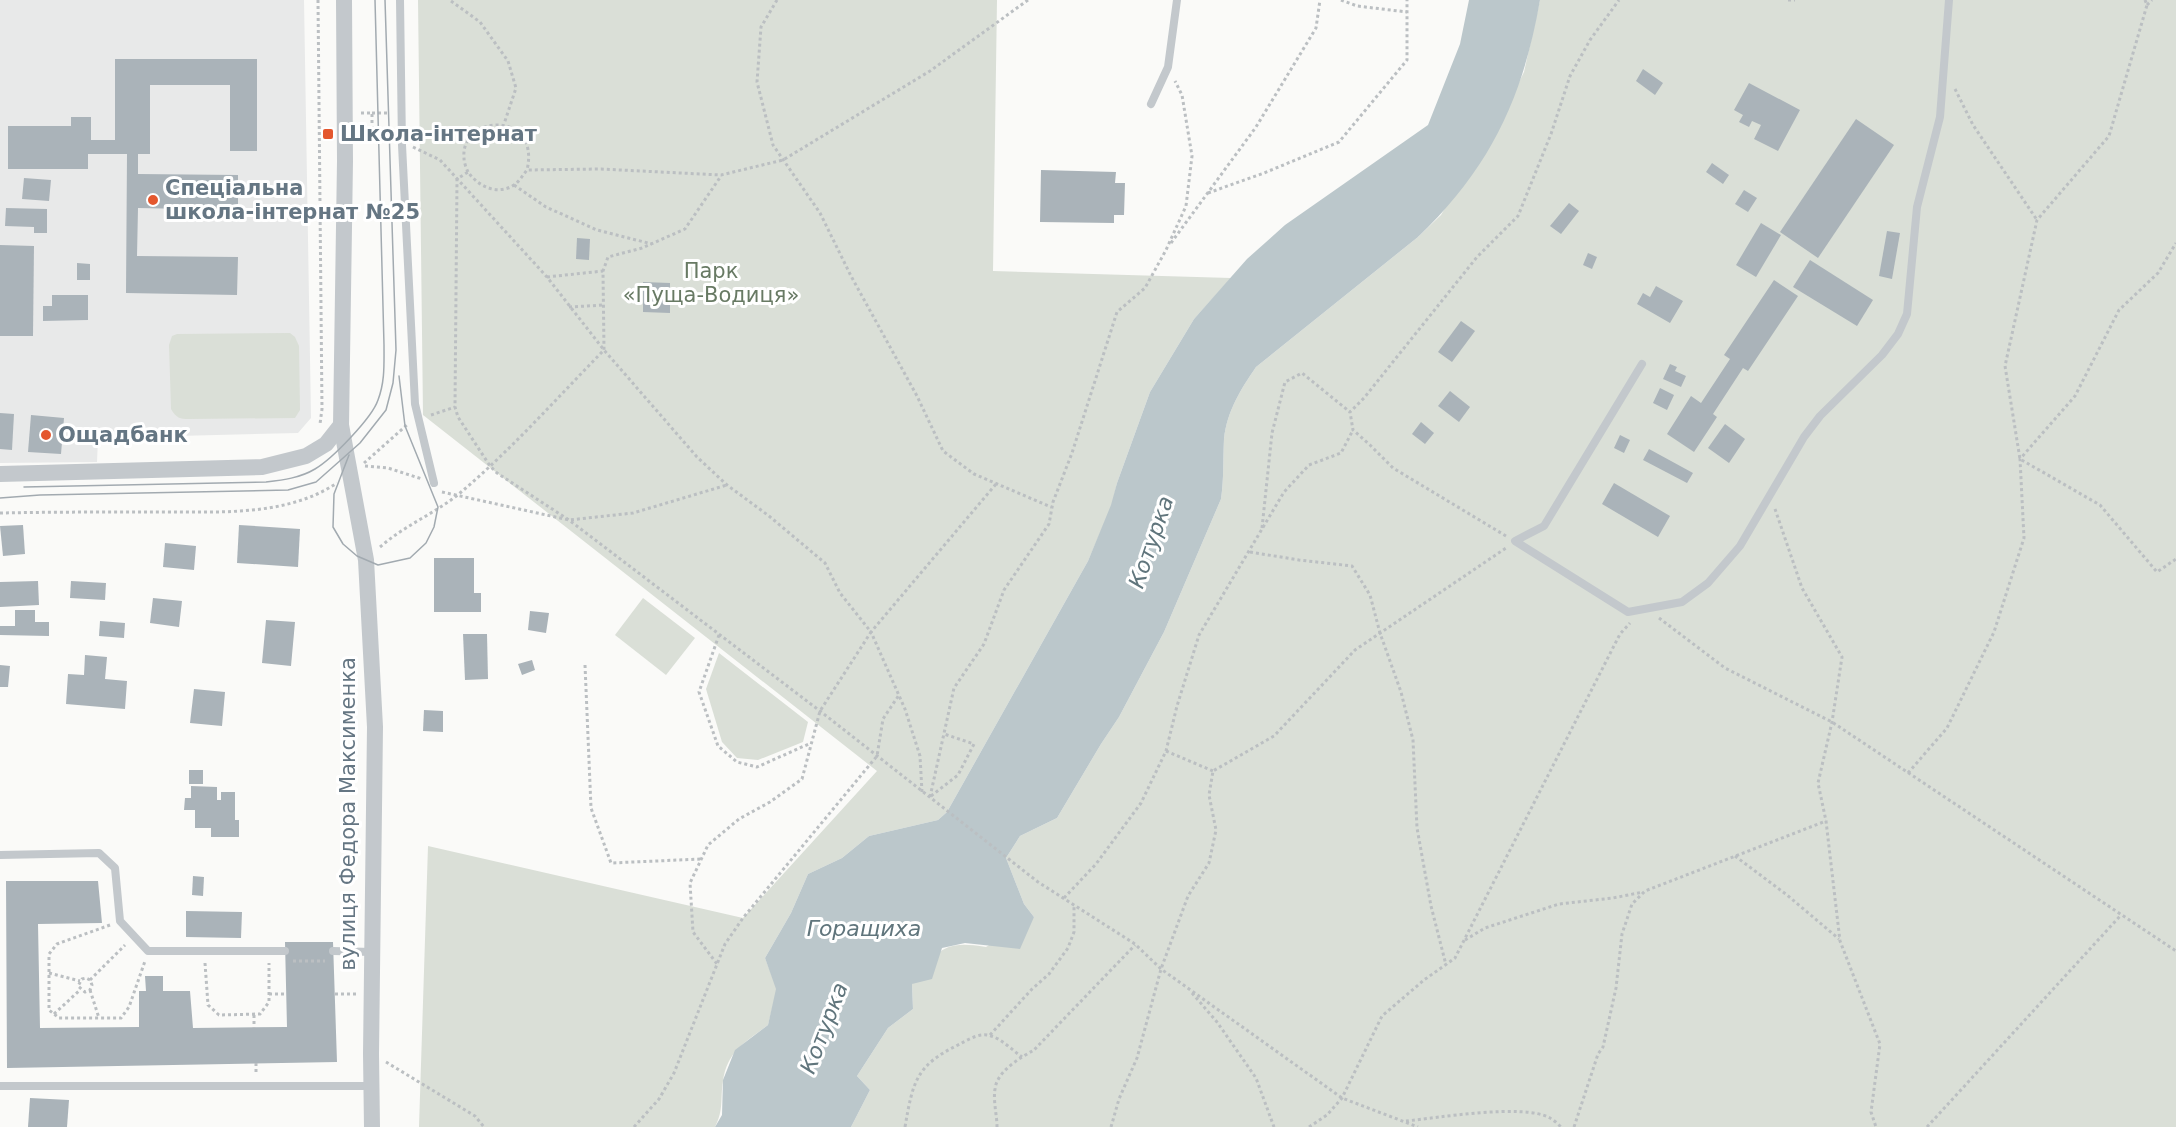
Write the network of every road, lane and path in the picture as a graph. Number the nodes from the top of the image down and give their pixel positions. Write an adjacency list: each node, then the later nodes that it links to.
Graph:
1 (318, 0): 44 (path)
2 (344, 0): 45 (street, вулиця Федора Максименка)
3 (400, 0): 23 (lane)
4 (777, 0): 24 (path)
5 (1028, 0): 24 (path)
6 (1177, 0): 19 (lane)
7 (1320, 0): 30 (path)
8 (1341, 0): 18 (path)
9 (1407, 0): 18 (path)
10 (1619, 0): 42 (path)
11 (1788, 0): 12 (path)
12 (1795, 0)
13 (1949, 0): 20 (lane)
14 (2145, 0): 17 (path)
15 (2152, 0): 17 (path)
16 (452, 1): 22 (path)
17 (2147, 6): 31 (path)
18 (1407, 12): 30 (path)
19 (1168, 68): 21 (lane); 34 (path)
20 (1945, 69): 31 (path); 54 (lane)
21 (1151, 104)
22 (504, 124): 25 (path); 26 (path)
23 (402, 145): 28 (path); 43 (lane)
24 (783, 159): 27 (path); 52 (path)
25 (527, 170): 27 (path); 29 (path)
26 (468, 172): 28 (path); 29 (path)
27 (721, 175): 33 (path)
28 (457, 179): 36 (path); 41 (path)
29 (514, 185): 33 (path)
30 (1208, 193): 34 (path)
31 (2037, 220): 47 (path)
32 (2176, 243): 47 (path)
33 (652, 244): 35 (path)
34 (1166, 250): 56 (path)
35 (603, 271): 36 (path); 37 (path)
36 (547, 277): 38 (path)
37 (604, 305): 38 (path); 39 (path)
38 (568, 307): 39 (path)
39 (604, 351): 48 (path); 53 (path)
40 (1642, 364): 60 (lane)
41 (455, 407): 43 (path); 48 (path)
42 (1350, 412): 46 (path); 59 (path)
43 (418, 419): 51 (lane); 51 (path)
44 (320, 424)
45 (341, 425): 49 (street); 50 (street, вулиця Федора Максименка)
46 (1353, 430): 59 (path); 60 (path)
47 (2020, 459): 62 (path); 78 (path)
48 (490, 466): 55 (path); 58 (path)
49 (0, 474)
50 (350, 474): 57 (path); 63 (street, вулиця Федора Максименка)
51 (434, 483): 55 (path)
52 (996, 484): 56 (path); 66 (path)
53 (727, 485): 58 (path); 66 (path)
54 (1770, 494): 64 (lane); 72 (path)
55 (457, 495): 58 (path); 63 (path)
56 (1052, 507): 73 (path)
57 (0, 513)
58 (569, 520): 68 (path)
59 (1262, 531): 61 (path)
60 (1515, 541): 64 (lane); 67 (path)
61 (1250, 552): 67 (path); 75 (path)
62 (2176, 559)
63 (366, 560): 97 (street, вулиця Федора Максименка)
64 (1645, 607): 91 (path)
65 (1676, 631): 72 (path)
66 (871, 632): 70 (path); 71 (path)
67 (1380, 633): 77 (path); 104 (path)
68 (719, 634): 71 (path); 74 (path)
69 (585, 664): 84 (path)
70 (898, 695): 76 (path); 79 (path)
71 (820, 711): 74 (path); 76 (path)
72 (1832, 722): 78 (path); 81 (path)
73 (944, 734): 80 (path); 80 (path)
74 (811, 743): 84 (path)
75 (1166, 751): 77 (path); 86 (path)
76 (877, 756): 79 (path); 103 (path)
77 (1213, 771): 105 (path)
78 (1908, 772): 88 (path)
79 (922, 792): 80 (path)
80 (930, 797): 86 (path)
81 (1826, 820): 83 (path); 90 (path)
82 (0, 855): 94 (lane)
83 (1735, 856): 85 (path); 90 (path)
84 (701, 859): 103 (path)
85 (1645, 891): 91 (path); 137 (path)
86 (1064, 898): 87 (path)
87 (1074, 905): 93 (path); 120 (path)
88 (2121, 915): 96 (path); 139 (path)
89 (112, 925): 106 (path)
90 (1840, 940): 138 (path)
91 (1463, 941): 104 (path)
92 (129, 942): 107 (path)
93 (1135, 944): 105 (path); 122 (path)
94 (285, 951)
95 (333, 951): 97 (lane)
96 (2176, 951)
97 (372, 952): 115 (street, вулиця Федора Максименка)
98 (140, 953): 118 (path)
99 (291, 961): 100 (path)
100 (334, 961)
101 (216, 962): 117 (path)
102 (259, 962): 112 (path)
103 (717, 964): 129 (path)
104 (1446, 965): 125 (path)
105 (1161, 969): 109 (path); 132 (path)
106 (49, 973): 108 (path); 116 (path)
107 (90, 980): 108 (path); 111 (path)
108 (80, 981): 110 (path)
109 (1189, 989): 125 (path); 133 (path)
110 (80, 990): 111 (path); 116 (path)
111 (90, 990): 118 (path)
112 (270, 994): 113 (path); 117 (path)
113 (286, 994)
114 (335, 994): 115 (path)
115 (372, 994): 121 (street, вулиця Федора Максименка)
116 (54, 1014): 118 (path)
117 (254, 1015): 119 (path)
118 (99, 1018)
119 (254, 1028)
120 (990, 1035): 122 (path); 130 (path)
121 (371, 1054): 124 (street, вулиця Федора Максименка); 128 (path)
122 (1022, 1057): 131 (path)
123 (0, 1086): 124 (lane)
124 (371, 1086): 127 (street, вулиця Федора Максименка)
125 (1342, 1098): 126 (path); 134 (path)
126 (1404, 1122): 135 (path); 136 (path)
127 (372, 1127)
128 (484, 1127)
129 (634, 1127)
130 (905, 1127)
131 (997, 1127)
132 (1111, 1127)
133 (1274, 1127)
134 (1309, 1127)
135 (1418, 1127)
136 (1561, 1127)
137 (1574, 1127)
138 (1876, 1127)
139 (1927, 1127)

